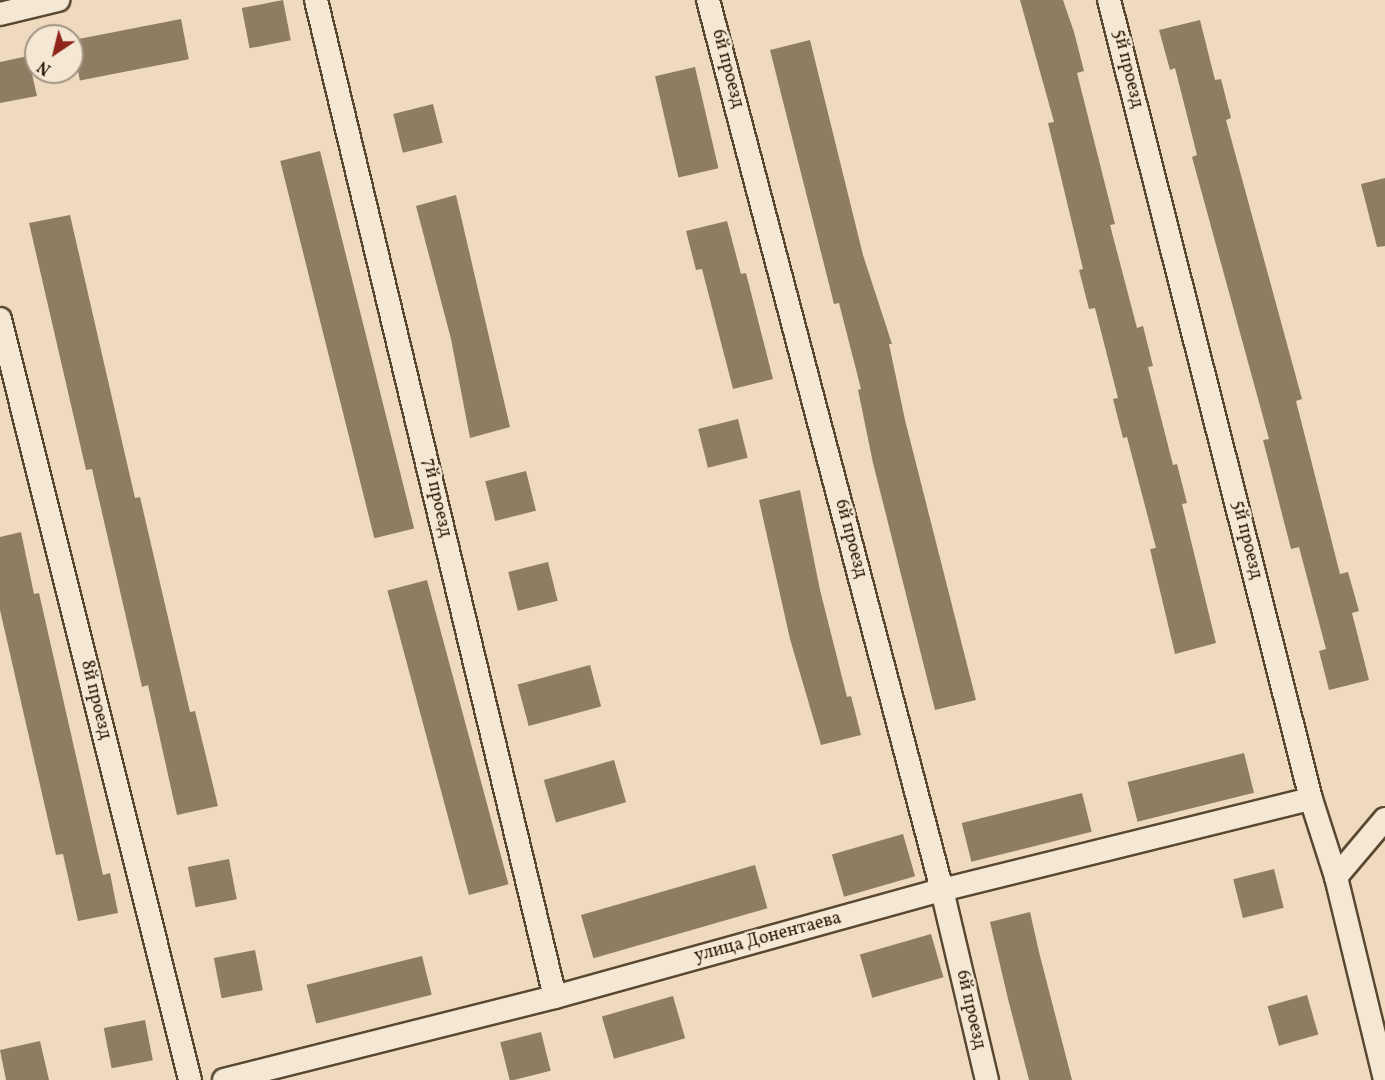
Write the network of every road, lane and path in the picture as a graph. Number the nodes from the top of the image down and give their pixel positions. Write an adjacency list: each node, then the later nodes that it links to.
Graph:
1 (58, 0): 5 (street)
2 (316, 0): 11 (street, 7й проезд)
3 (708, 0): 10 (street, 6й проезд)
4 (1109, 0): 7 (street, 5й проезд)
5 (0, 14)
6 (0, 319): 12 (street, 8й проезд)
7 (1311, 799): 9 (street, 5й проезд); 10 (street, улица Донентаева)
8 (1385, 819): 9 (street)
9 (1336, 877): 15 (street, 5й проезд)
10 (942, 890): 11 (street, улица Донентаева); 14 (street, 6й проезд)
11 (555, 997): 13 (street, улица Донентаева)
12 (190, 1080)
13 (224, 1080)
14 (987, 1080)
15 (1385, 1080)

